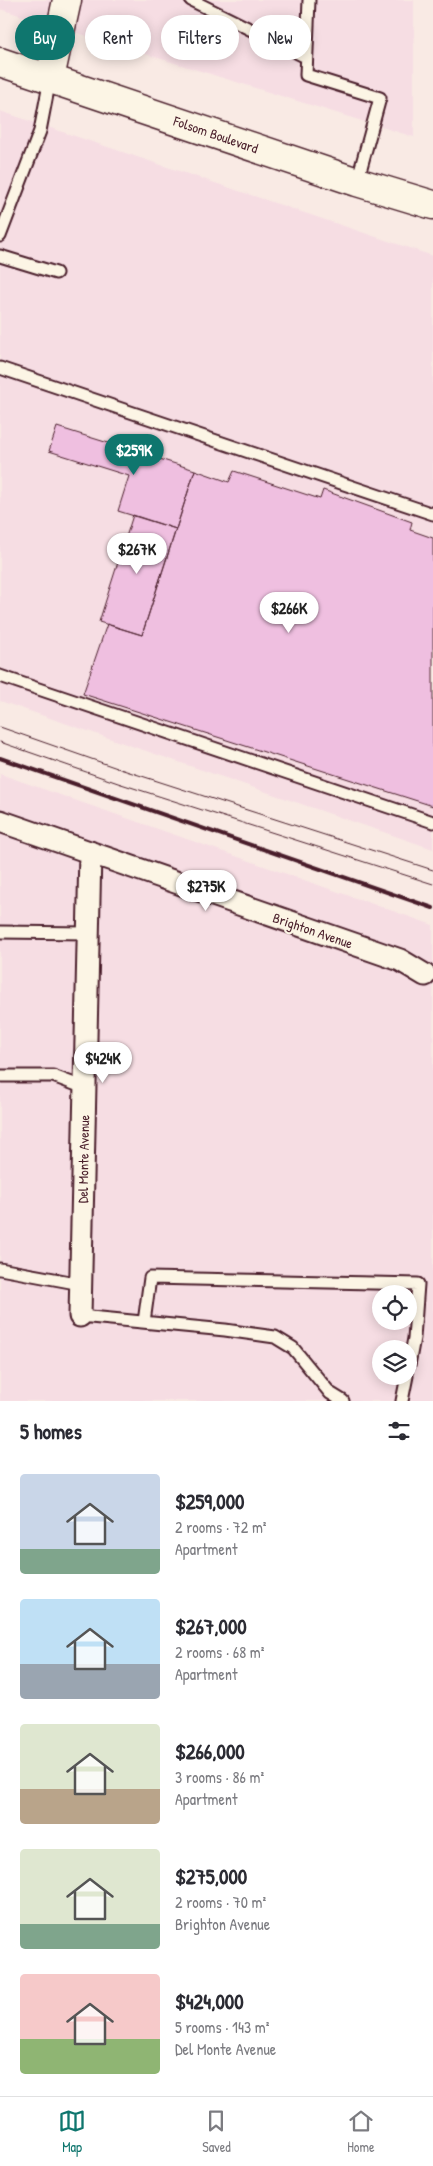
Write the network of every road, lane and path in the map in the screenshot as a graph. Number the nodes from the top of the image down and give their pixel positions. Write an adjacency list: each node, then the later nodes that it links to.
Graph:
1 (67, 0): 8 (main road)
2 (191, 0): 5 (lane)
3 (309, 0): 4 (lane)
4 (308, 15)
5 (249, 29)
6 (306, 60): 9 (lane)
7 (0, 62): 8 (main road, Folsom Boulevard)
8 (50, 78): 9 (main road, Folsom Boulevard); 11 (lane)
9 (357, 182): 10 (main road, Folsom Boulevard)
10 (433, 205)
11 (0, 236)
12 (0, 256): 13 (lane)
13 (56, 273)
14 (0, 368): 15 (lane)
15 (433, 514)
16 (0, 676): 18 (lane)
17 (0, 821): 19 (street, Brighton Avenue)
18 (433, 822)
19 (90, 852): 21 (street, Del Monte Avenue); 22 (street, Brighton Avenue)
20 (0, 932): 21 (lane)
21 (88, 933): 24 (street, Del Monte Avenue)
22 (425, 975)
23 (0, 1076): 24 (lane)
24 (85, 1088): 26 (street, Del Monte Avenue)
25 (0, 1270): 26 (lane)
26 (81, 1284): 27 (street, Del Monte Avenue)
27 (80, 1316): 28 (lane)
28 (144, 1322): 29 (lane); 31 (lane)
29 (414, 1340)
30 (405, 1385): 32 (lane)
31 (343, 1401)
32 (402, 1401)

